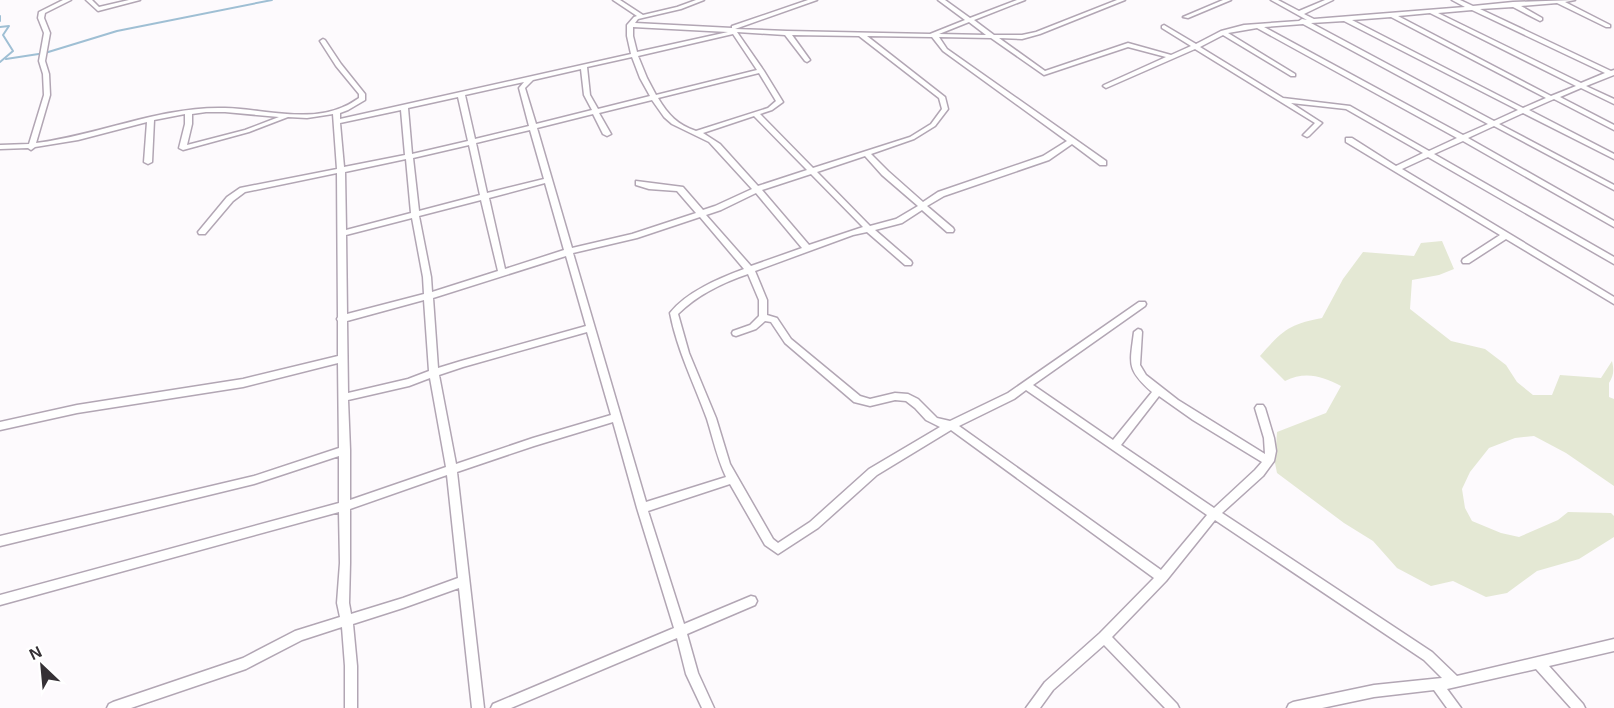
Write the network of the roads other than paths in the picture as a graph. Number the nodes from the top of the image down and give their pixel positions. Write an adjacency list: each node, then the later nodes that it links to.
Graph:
1 (68, 0): 73 (street)
2 (89, 0): 3 (street)
3 (137, 0)
4 (616, 0): 21 (street)
5 (701, 0): 21 (street)
6 (814, 0): 31 (street)
7 (941, 0): 25 (street)
8 (1022, 0): 25 (street)
9 (1122, 0): 36 (street)
10 (1228, 0): 22 (street)
11 (1274, 0): 19 (street)
12 (1330, 0): 19 (street)
13 (1455, 0): 17 (street)
14 (1572, 0): 15 (street)
15 (1558, 1): 16 (street); 29 (street)
16 (1513, 4): 17 (street); 24 (street)
17 (1471, 8): 18 (street); 44 (street)
18 (1430, 11): 20 (street); 48 (street)
19 (1300, 13): 26 (street)
20 (1390, 15): 23 (street); 51 (street)
21 (641, 16): 27 (street)
22 (1186, 17)
23 (1343, 18): 26 (street); 55 (street)
24 (1540, 19)
25 (967, 20): 35 (street); 36 (street)
26 (1306, 21): 28 (street); 62 (street)
27 (630, 25): 31 (street); 39 (street)
28 (1256, 25): 32 (street); 68 (street)
29 (1608, 26)
30 (1164, 27): 38 (street)
31 (731, 31): 33 (street); 39 (street); 43 (street)
32 (1223, 32): 38 (street); 45 (street)
33 (787, 33): 34 (street); 41 (street)
34 (860, 34): 35 (street); 75 (street)
35 (933, 34): 36 (street); 71 (street)
36 (990, 36): 40 (street)
37 (322, 41): 60 (street)
38 (1197, 46): 40 (street); 52 (street)
39 (633, 54): 42 (street); 50 (street)
40 (1171, 57): 47 (street)
41 (807, 60)
42 (584, 66): 46 (street); 57 (street)
43 (761, 70): 50 (street); 58 (street)
44 (1613, 74): 48 (street)
45 (1293, 75)
46 (531, 78): 49 (street); 63 (street)
47 (1106, 86)
48 (1581, 86): 51 (street); 53 (street)
49 (461, 94): 54 (street); 70 (street)
50 (654, 96): 57 (street); 65 (street)
51 (1553, 97): 55 (street); 64 (street)
52 (1283, 100): 67 (street); 74 (street)
53 (1614, 102)
54 (404, 106): 60 (street); 76 (street)
55 (1524, 110): 62 (street); 77 (street)
56 (188, 111): 59 (street); 59 (street); 61 (street)
57 (595, 111): 63 (street); 66 (street)
58 (756, 114): 65 (street); 82 (street)
59 (288, 115): 60 (street)
60 (336, 116): 81 (street)
61 (151, 119): 73 (street); 78 (street)
62 (1494, 123): 68 (street); 85 (street)
63 (533, 127): 70 (street); 83 (street)
64 (1614, 128)
65 (699, 132): 86 (street)
66 (607, 134)
67 (1307, 135)
68 (1463, 138): 74 (street); 93 (street)
69 (1349, 140): 80 (street)
70 (472, 141): 76 (street); 87 (street)
71 (1071, 141): 79 (street); 89 (street)
72 (0, 147): 73 (street)
73 (31, 148)
74 (1430, 153): 80 (street); 102 (street)
75 (867, 154): 82 (street); 88 (street)
76 (408, 157): 81 (street); 91 (street)
77 (1614, 157)
78 (148, 162)
79 (1103, 163)
80 (1395, 169): 98 (street)
81 (341, 171): 96 (street); 97 (street)
82 (814, 171): 86 (street); 94 (street)
83 (548, 180): 87 (street); 100 (street)
84 (639, 183): 92 (street)
85 (1614, 188)
86 (758, 189): 92 (street); 99 (street)
87 (483, 196): 91 (street); 105 (street)
88 (915, 198): 89 (street); 90 (street)
89 (932, 199): 90 (street)
90 (923, 207): 94 (street); 95 (street)
91 (415, 214): 97 (street); 106 (street)
92 (700, 214): 100 (street); 104 (street)
93 (1614, 224)
94 (869, 229): 99 (street); 103 (street)
95 (950, 230)
96 (202, 231)
97 (342, 233): 110 (street)
98 (1506, 235): 101 (street); 107 (street)
99 (808, 249): 104 (street)
100 (568, 252): 105 (street); 111 (street)
101 (1466, 261)
102 (1614, 261)
103 (908, 263)
104 (750, 270): 109 (street); 127 (street)
105 (502, 273): 106 (street)
106 (429, 296): 110 (street); 115 (street)
107 (1614, 301)
108 (1142, 304): 116 (street)
109 (763, 317): 113 (street); 121 (street)
110 (341, 319): 114 (street)
111 (591, 328): 115 (street); 120 (street)
112 (1138, 332): 117 (street)
113 (736, 333)
114 (342, 359): 118 (street); 122 (street)
115 (434, 374): 118 (street); 126 (street)
116 (1027, 386): 121 (street); 123 (street)
117 (1158, 391): 123 (street); 125 (street)
118 (345, 397): 124 (street)
119 (1260, 408): 125 (street)
120 (616, 417): 126 (street); 129 (street)
121 (951, 425): 127 (street); 132 (street)
122 (0, 426)
123 (1115, 446): 130 (street)
124 (345, 450): 128 (street); 131 (street)
125 (1269, 461): 130 (street)
126 (452, 471): 128 (street); 133 (street)
127 (732, 479): 129 (street)
128 (345, 506): 134 (street); 136 (street)
129 (642, 508): 137 (street)
130 (1215, 513): 132 (street); 141 (street)
131 (0, 541)
132 (1162, 577): 138 (street)
133 (464, 581): 136 (street); 146 (street)
134 (0, 600)
135 (752, 601): 137 (street)
136 (347, 621): 144 (street); 145 (street)
137 (681, 632): 147 (street); 148 (street)
138 (1104, 637): 149 (street); 150 (street)
139 (1614, 645): 140 (street)
140 (1537, 662): 141 (street); 153 (street)
141 (1455, 682): 142 (street)
142 (1437, 685): 143 (street); 152 (street)
143 (1335, 704): 151 (street)
144 (113, 708)
145 (351, 708)
146 (478, 708)
147 (497, 708)
148 (708, 708)
149 (1032, 708)
150 (1173, 708)
151 (1293, 708)
152 (1455, 708)
153 (1579, 708)

